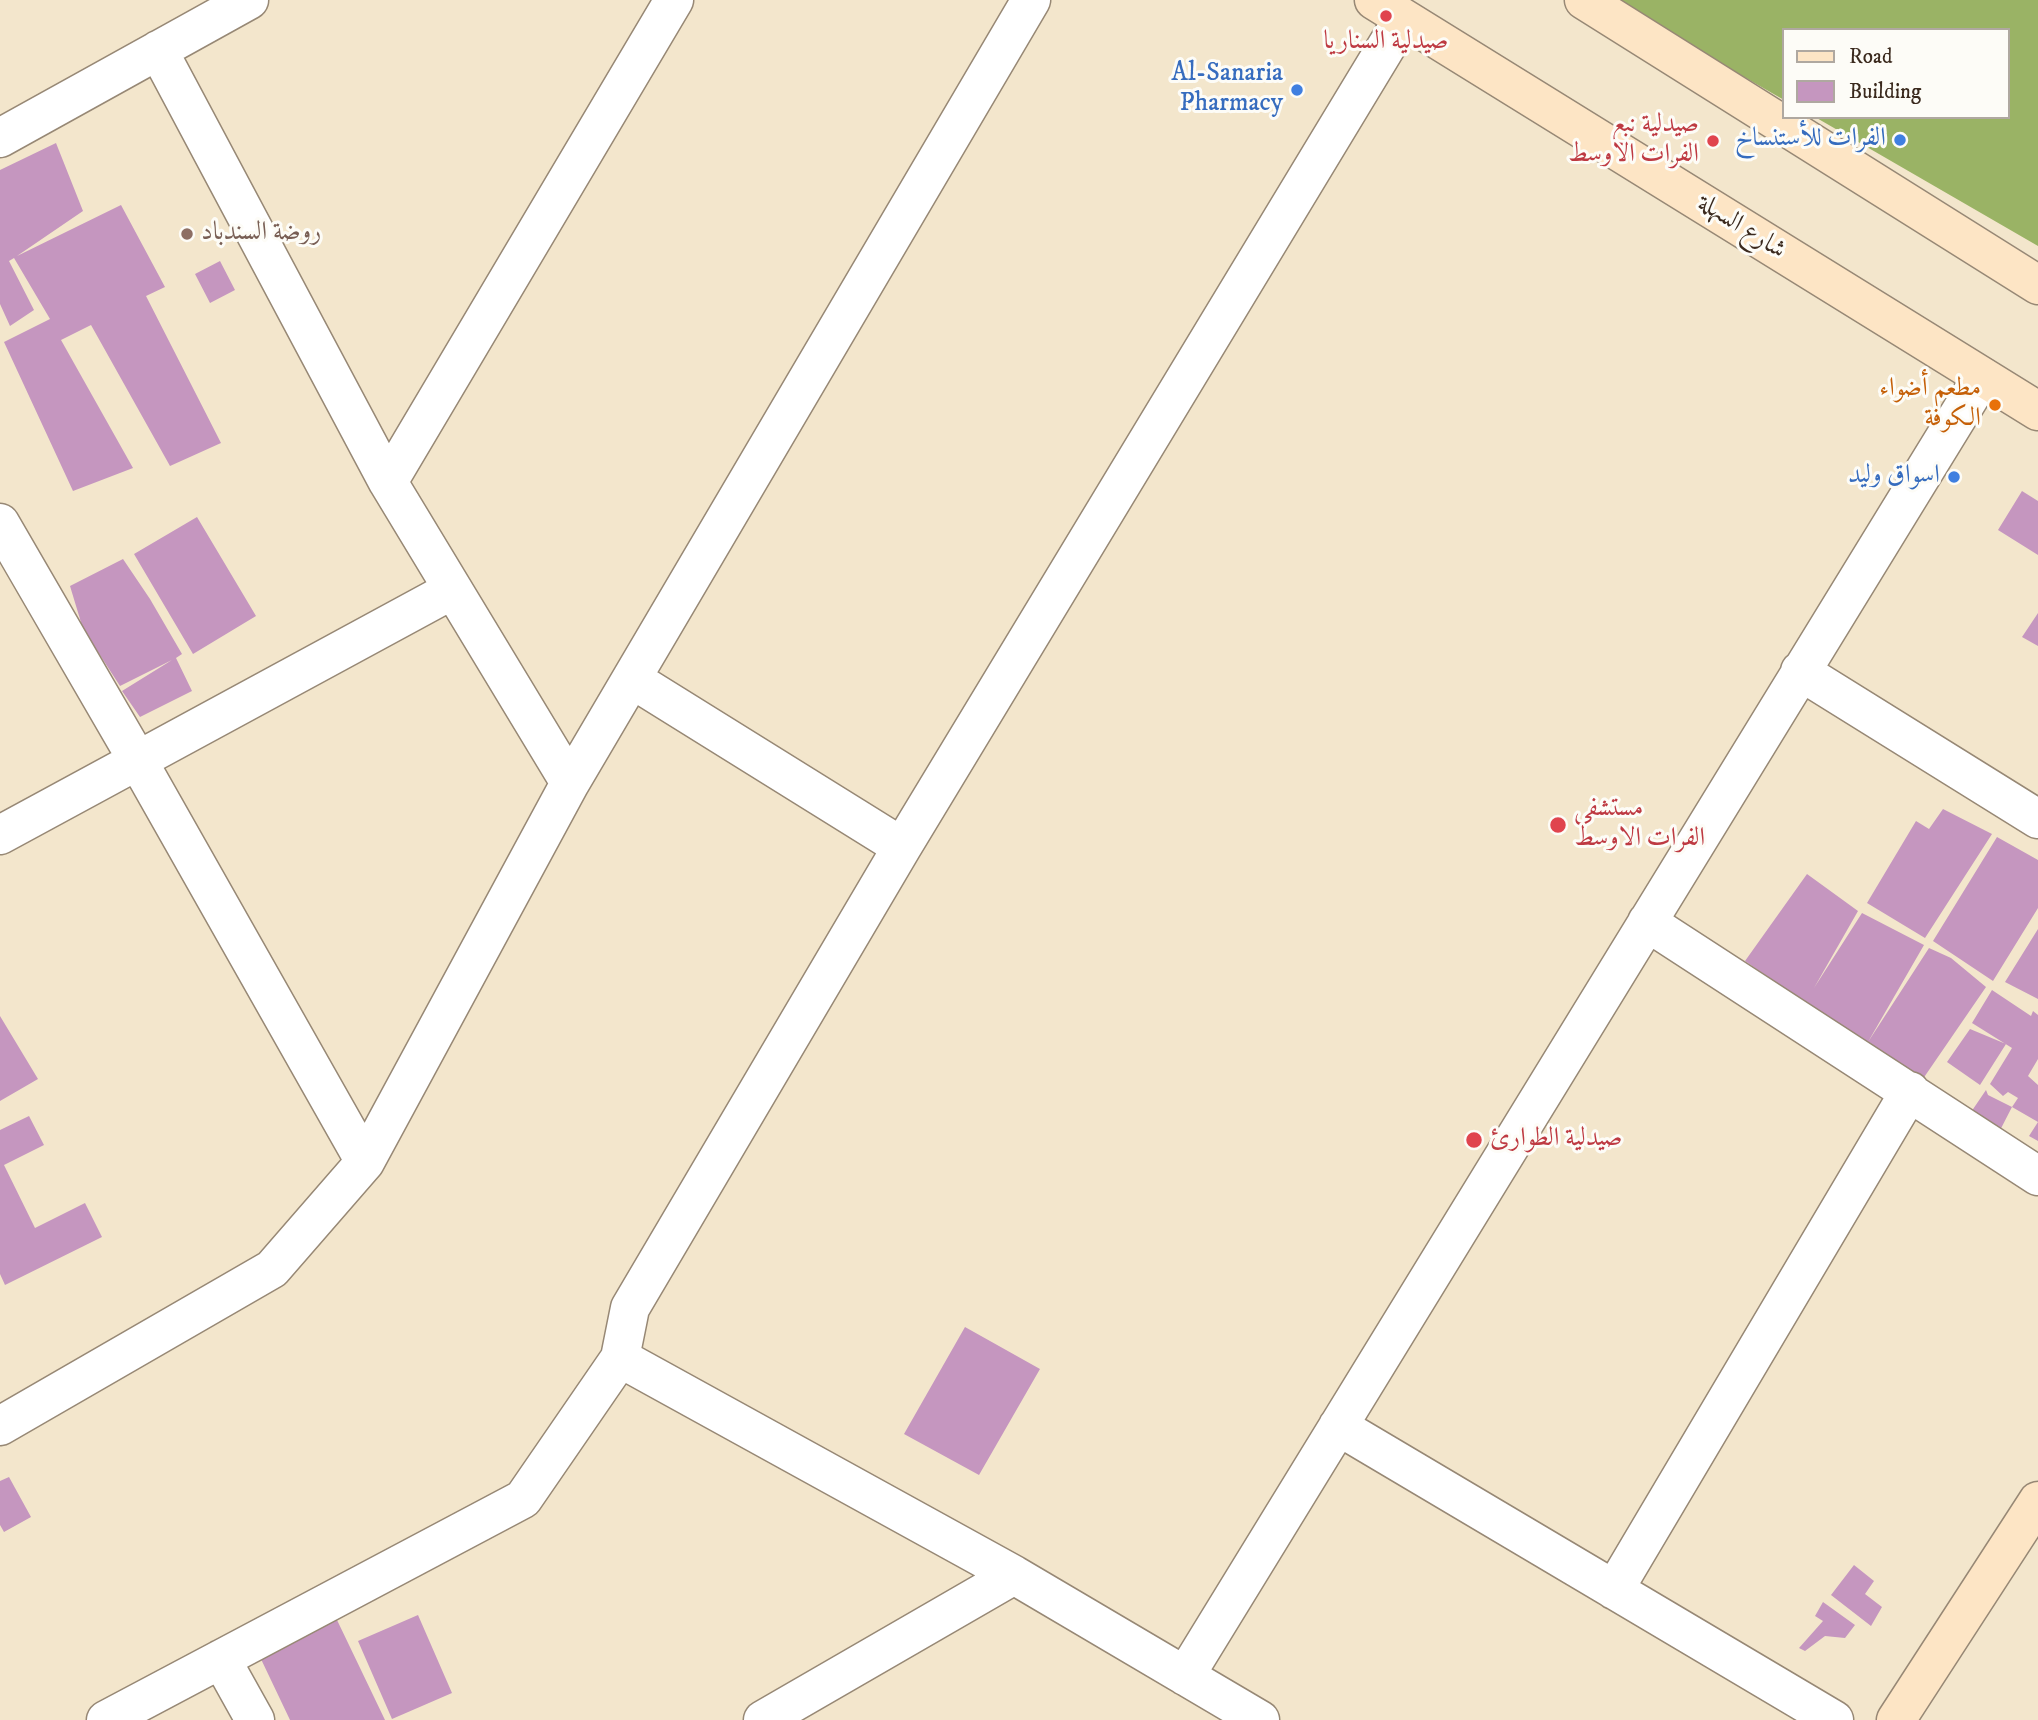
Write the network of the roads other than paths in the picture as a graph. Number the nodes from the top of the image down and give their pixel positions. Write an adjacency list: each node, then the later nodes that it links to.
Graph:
1 (249, 0): 6 (street)
2 (674, 0): 11 (street)
3 (1031, 0): 15 (street)
4 (1584, 0): 8 (main road)
5 (1389, 9): 9 (main road, شارع السهلة); 20 (street)
6 (158, 50): 7 (street); 11 (street)
7 (0, 138)
8 (2038, 285)
9 (1982, 377): 10 (main road, شارع السهلة); 14 (street)
10 (2038, 411)
11 (388, 482): 13 (street)
12 (0, 523): 16 (street)
13 (452, 590): 16 (street); 17 (street)
14 (1800, 671): 18 (street); 21 (street)
15 (632, 679): 17 (street); 20 (street)
16 (138, 761): 19 (street); 23 (street)
17 (570, 783): 23 (street)
18 (2038, 819)
19 (0, 835)
20 (902, 847): 25 (street)
21 (1647, 922): 22 (street); 27 (street)
22 (1910, 1091): 24 (street); 30 (street)
23 (365, 1162): 26 (street)
24 (2038, 1176)
25 (620, 1358): 29 (street); 31 (street)
26 (0, 1426)
27 (1339, 1426): 30 (street); 32 (street)
28 (2038, 1501): 38 (main road)
29 (1014, 1575): 32 (street); 35 (street)
30 (1614, 1590): 37 (street)
31 (221, 1659): 33 (street); 34 (street)
32 (1185, 1676): 36 (street)
33 (106, 1720)
34 (255, 1720)
35 (763, 1720)
36 (1260, 1720)
37 (1834, 1720)
38 (1896, 1720)

